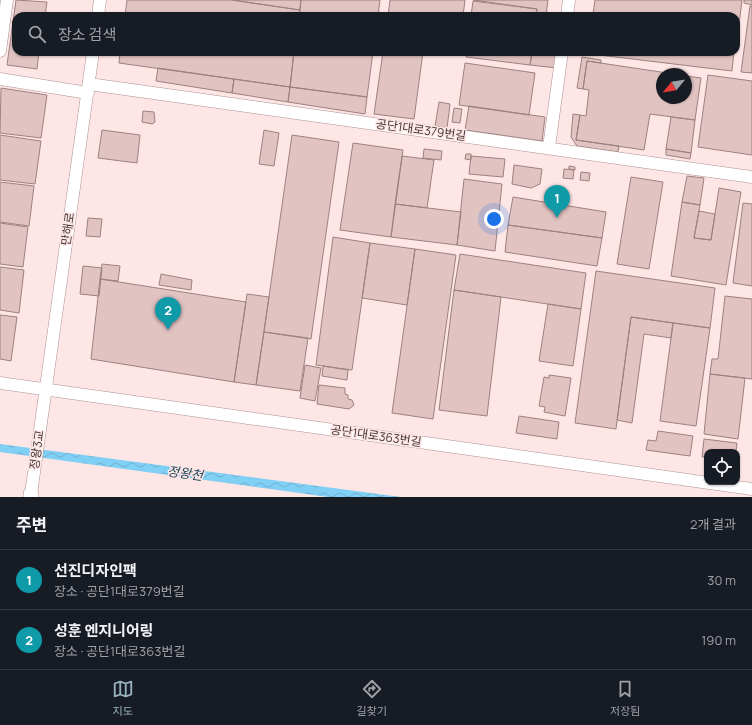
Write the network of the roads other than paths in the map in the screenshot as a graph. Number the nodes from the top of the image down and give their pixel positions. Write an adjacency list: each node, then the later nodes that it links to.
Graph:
1 (7, 0): 6 (street)
2 (100, 0): 4 (street)
3 (569, 0): 5 (street)
4 (98, 12)
5 (568, 12)
6 (0, 51)
7 (92, 56): 10 (street, 만해로)
8 (561, 56): 11 (street)
9 (0, 79): 10 (street, 공단1대로379번길)
10 (88, 89): 11 (street, 공단1대로379번길); 14 (street, 만해로)
11 (549, 147): 12 (street, 공단1대로379번길)
12 (752, 176)
13 (0, 383): 14 (street, 공단1대로363번길)
14 (45, 389): 15 (street, 만해로); 16 (street, 공단1대로363번길)
15 (43, 406): 17 (street, 정왕3교)
16 (752, 489)
17 (31, 495)

